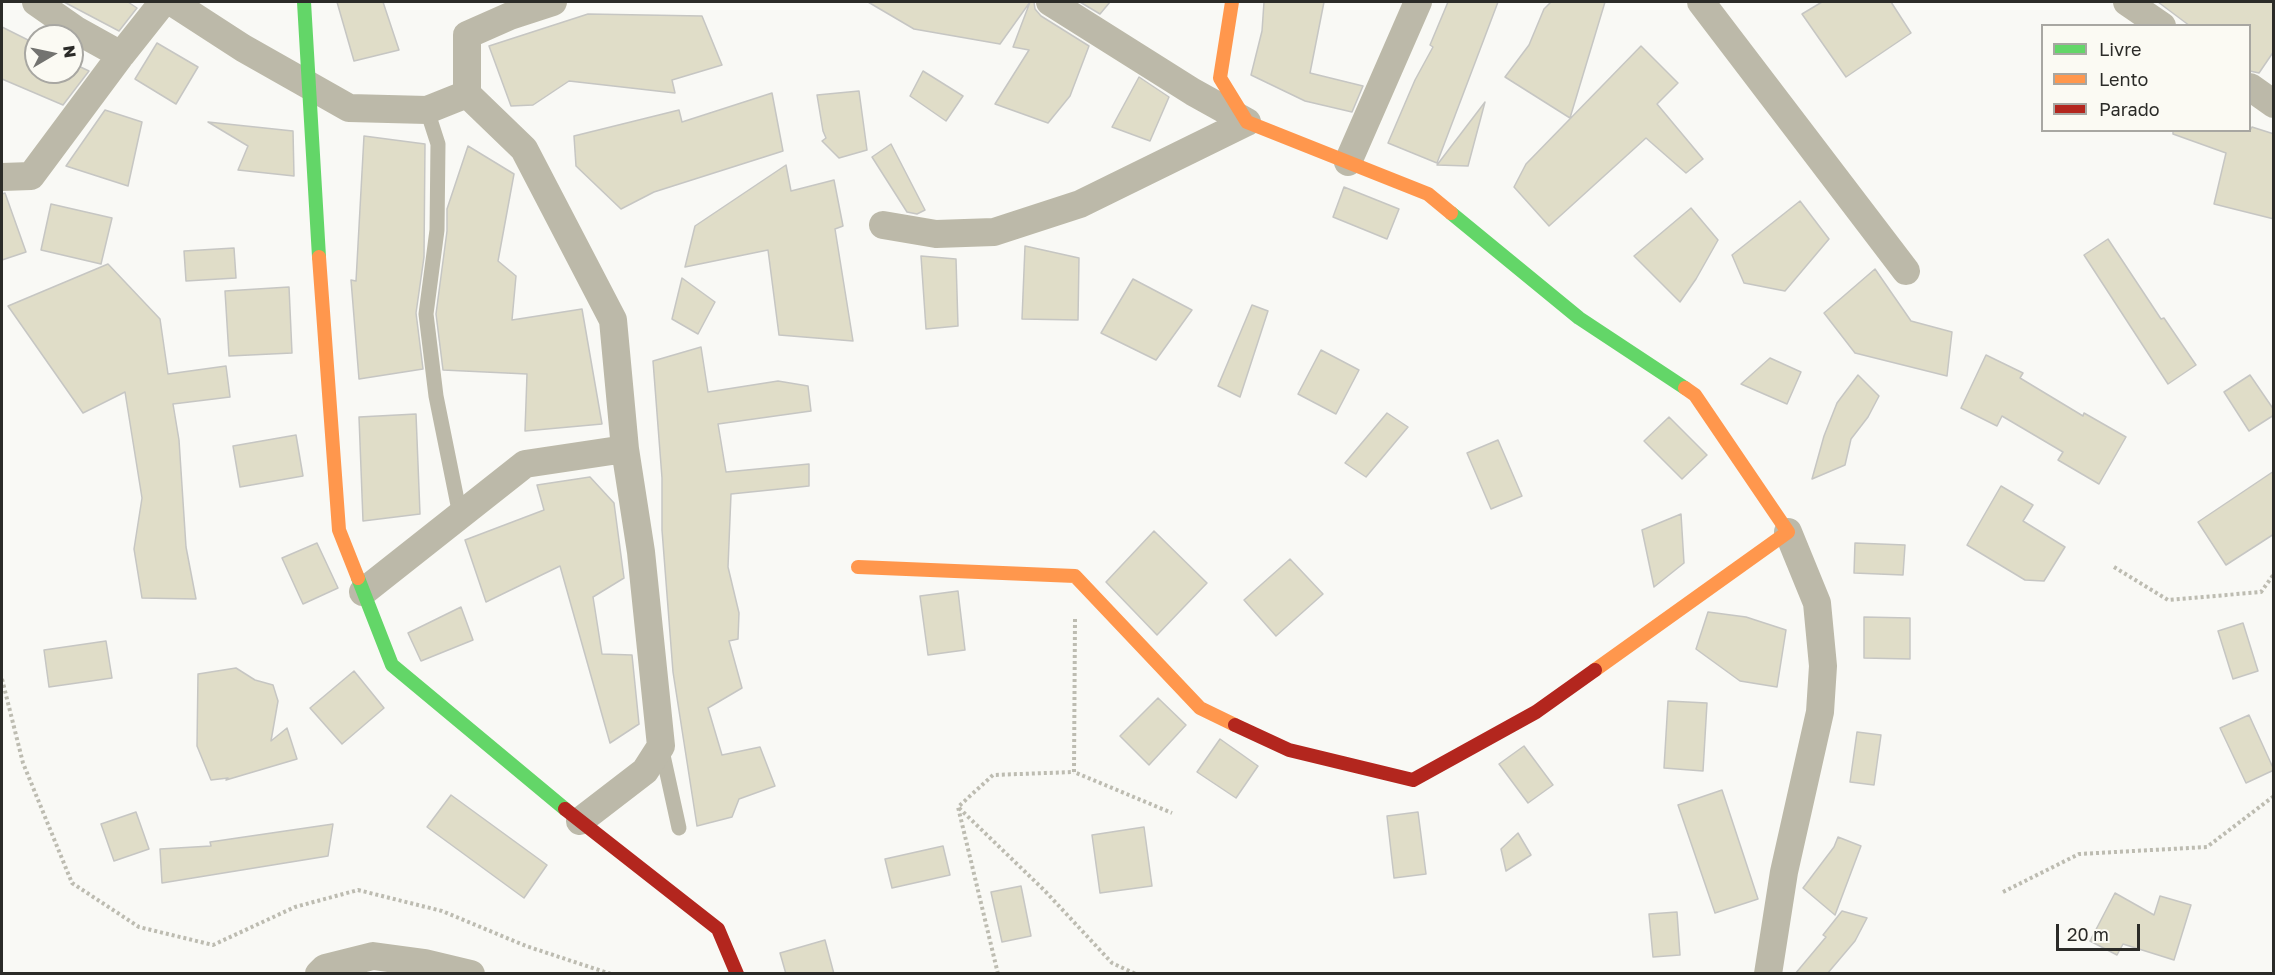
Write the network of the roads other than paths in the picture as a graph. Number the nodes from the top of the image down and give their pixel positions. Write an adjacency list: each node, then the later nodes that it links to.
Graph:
1 (36, 2): 12 (street)
2 (163, 2): 12 (street)
3 (172, 2): 13 (street)
4 (304, 2): 13 (street)
5 (553, 2): 15 (street)
6 (1050, 2): 18 (street)
7 (1232, 2): 18 (street)
8 (1418, 2): 19 (street)
9 (1701, 2): 22 (street)
10 (2127, 2): 11 (street)
11 (2159, 24)
12 (121, 55): 20 (street)
13 (309, 86): 17 (street); 27 (street)
14 (2251, 88): 16 (street)
15 (467, 94): 17 (street); 23 (street)
16 (2274, 104)
17 (427, 110): 24 (lane)
18 (1247, 122): 19 (street); 21 (street)
19 (1348, 162): 25 (street)
20 (2, 177)
21 (883, 225)
22 (1906, 271)
23 (625, 449): 24 (street); 28 (street)
24 (460, 515): 27 (street)
25 (1788, 532): 26 (street); 34 (street)
26 (858, 567)
27 (363, 592): 29 (street)
28 (661, 746): 29 (street); 30 (lane)
29 (580, 821): 33 (street)
30 (679, 828)
31 (319, 974): 32 (street)
32 (471, 974)
33 (737, 974)
34 (1768, 974)

